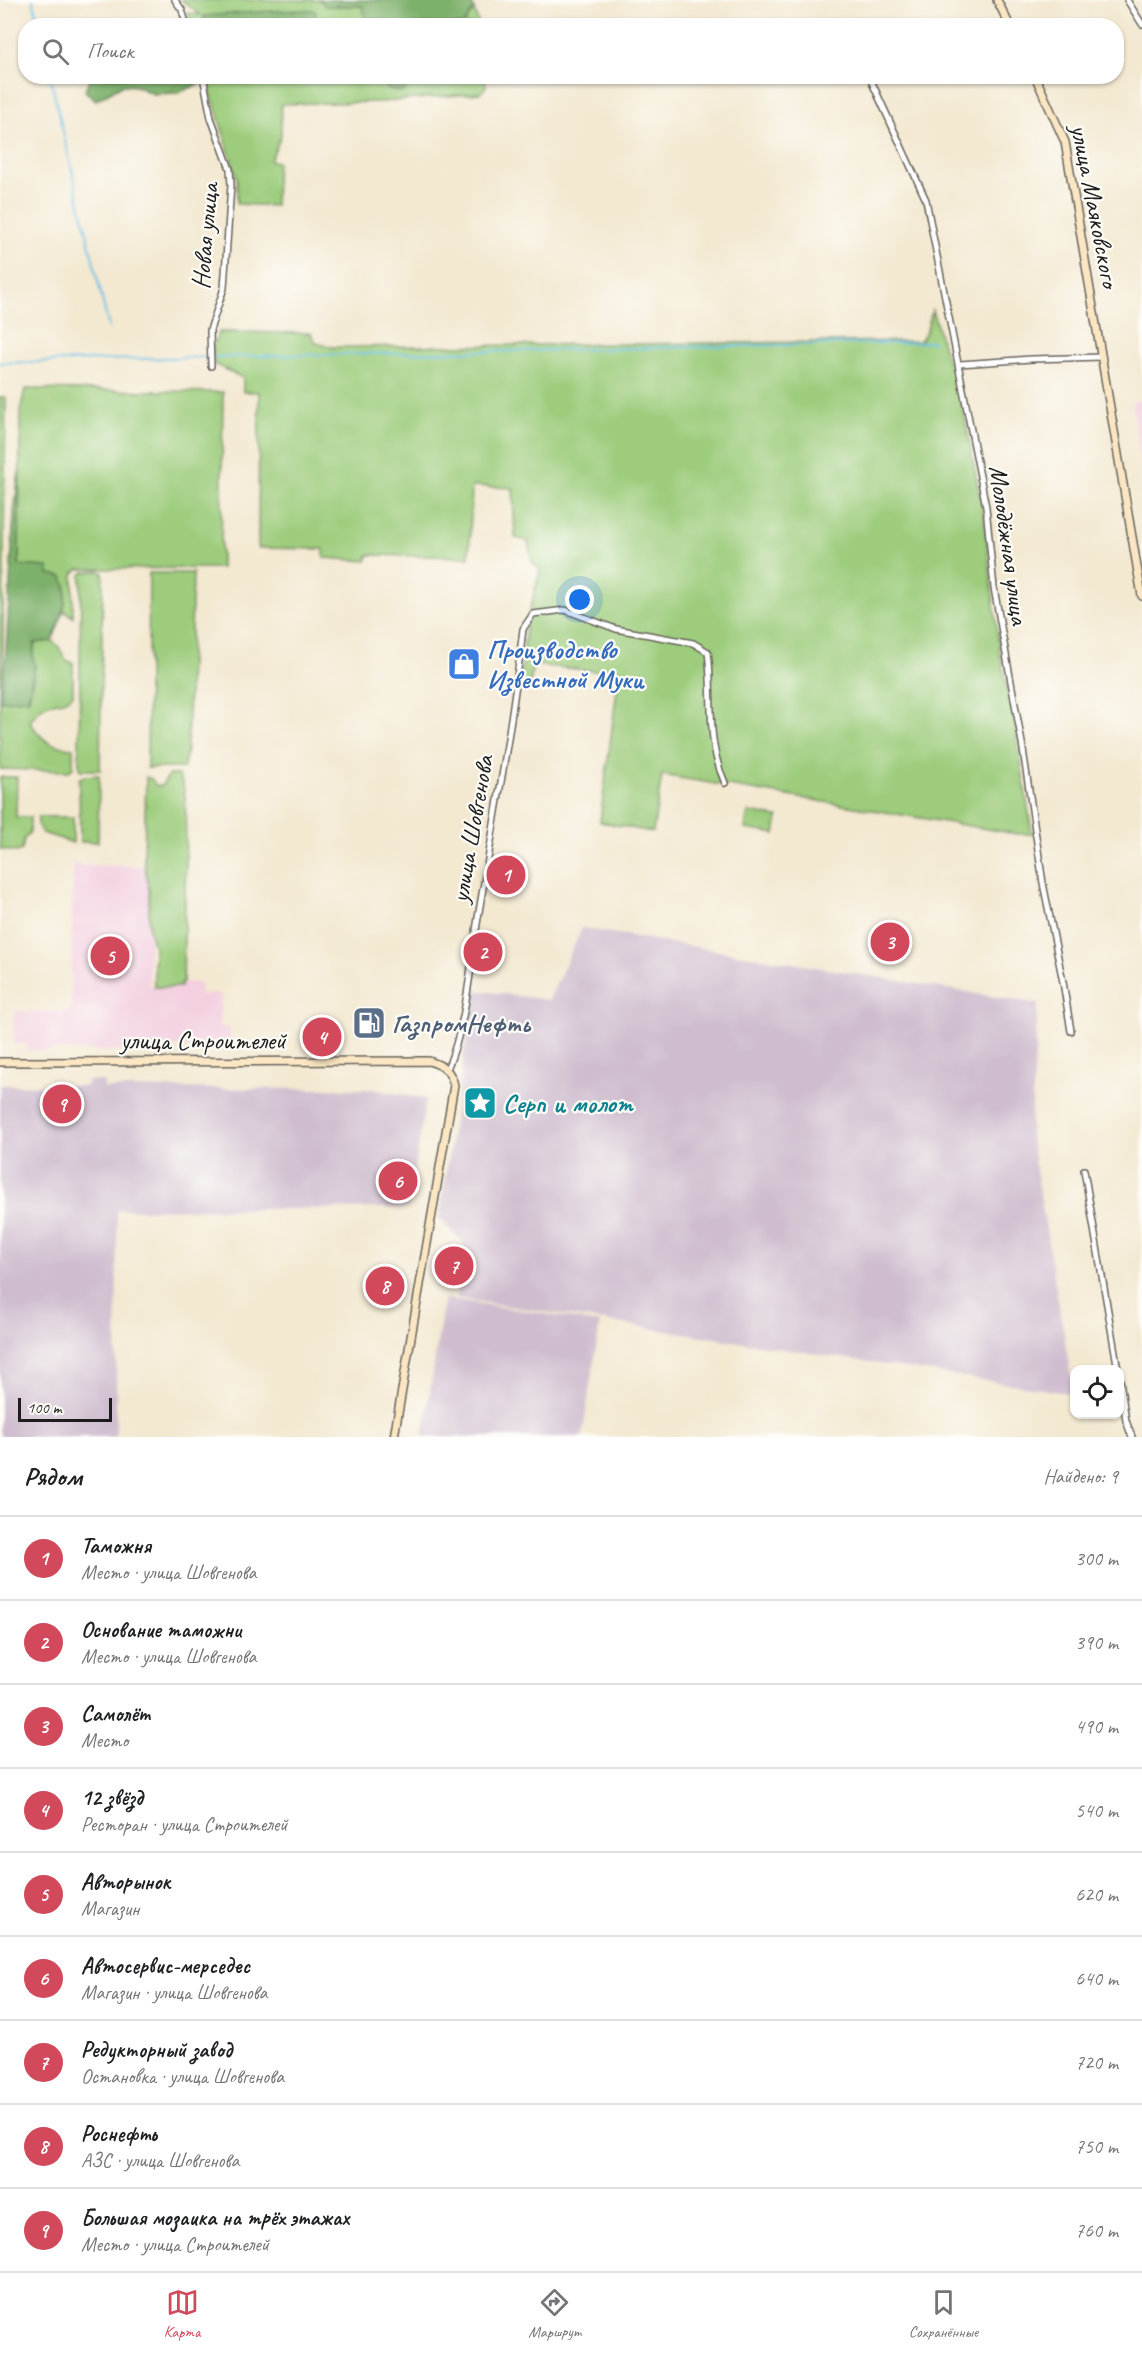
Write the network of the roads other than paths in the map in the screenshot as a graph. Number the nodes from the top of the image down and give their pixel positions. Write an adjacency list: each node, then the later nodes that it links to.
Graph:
1 (175, 0): 4 (street)
2 (997, 0): 5 (street)
3 (1127, 0): 6 (street)
4 (185, 18)
5 (1006, 18)
6 (1142, 24)
7 (205, 84): 12 (street, Новая улица)
8 (873, 84): 11 (street, Молодёжная улица)
9 (1039, 84): 10 (street, улица Маяковского)
10 (1102, 357): 11 (street); 13 (street, улица Маяковского)
11 (960, 364): 15 (street, Молодёжная улица)
12 (211, 366)
13 (1142, 596)
14 (725, 783): 17 (street, улица Шовгенова)
15 (1071, 1031)
16 (0, 1062): 17 (street, улица Строителей)
17 (444, 1067): 21 (street)
18 (1084, 1170): 19 (street)
19 (1117, 1365)
20 (1124, 1409): 22 (street)
21 (394, 1437)
22 (1132, 1437)

